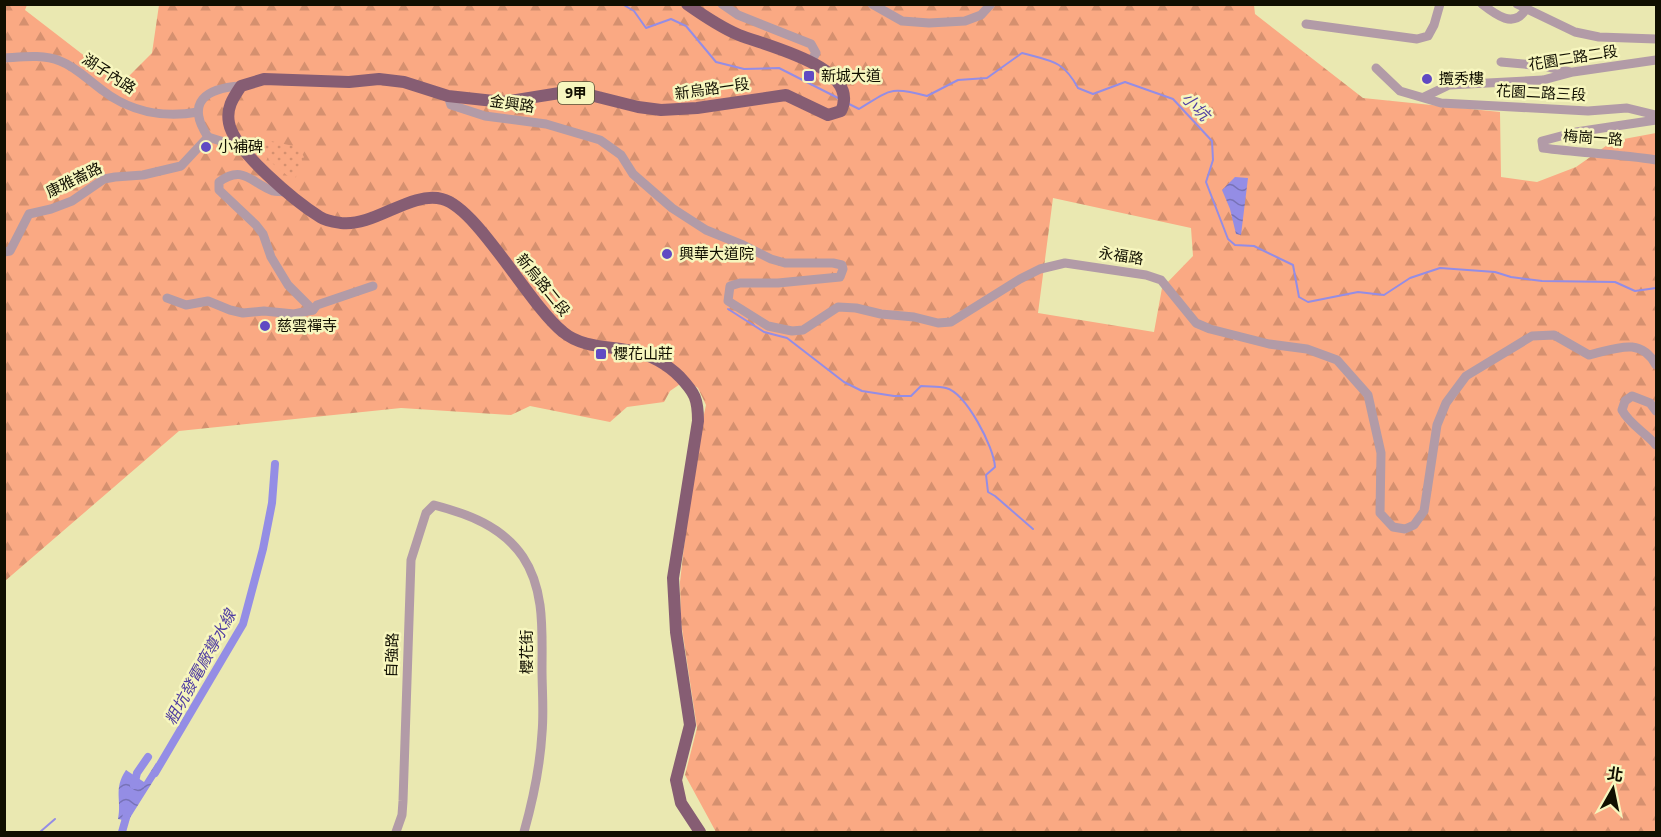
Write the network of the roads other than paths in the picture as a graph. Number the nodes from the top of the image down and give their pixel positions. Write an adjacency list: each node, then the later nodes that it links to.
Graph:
1 (687, 4): 12 (main road, 新烏路一段 / 9甲)
2 (722, 4): 12 (street)
3 (872, 4): 4 (street)
4 (991, 4)
5 (1440, 4): 8 (street)
6 (1482, 4): 7 (street)
7 (1521, 7): 9 (street, 花園二路二段)
8 (1305, 24)
9 (1656, 39)
10 (4, 58): 19 (street, 湖子內路)
11 (1656, 60): 15 (street, 花園二路二段)
12 (811, 61): 17 (main road, 新烏路一段 / 9甲)
13 (1501, 62): 15 (street)
14 (1376, 68): 18 (street)
15 (1573, 72): 18 (street, 花園二路二段)
16 (241, 86): 17 (main road, 新烏路一段 / 9甲); 19 (street); 23 (main road, 新烏路二段)
17 (448, 96): 25 (street, 金興路)
18 (1424, 97): 20 (street, 花園二路三段)
19 (198, 112): 22 (street)
20 (1656, 115)
21 (1656, 120): 24 (street, 梅崗一路)
22 (208, 137): 23 (street); 27 (street, 康雅崙路)
23 (238, 142): 26 (main road, 新烏路二段)
24 (1656, 160)
25 (633, 174): 31 (street, 永福路)
26 (288, 192): 30 (street); 37 (main road, 新烏路二段)
27 (4, 252)
28 (373, 285): 30 (street)
29 (167, 298): 30 (street)
30 (313, 310)
31 (1656, 365)
32 (1656, 411): 33 (street)
33 (1656, 445)
34 (454, 510): 35 (street, 自強路); 36 (street, 櫻花街)
35 (396, 832)
36 (524, 832)
37 (700, 832)

